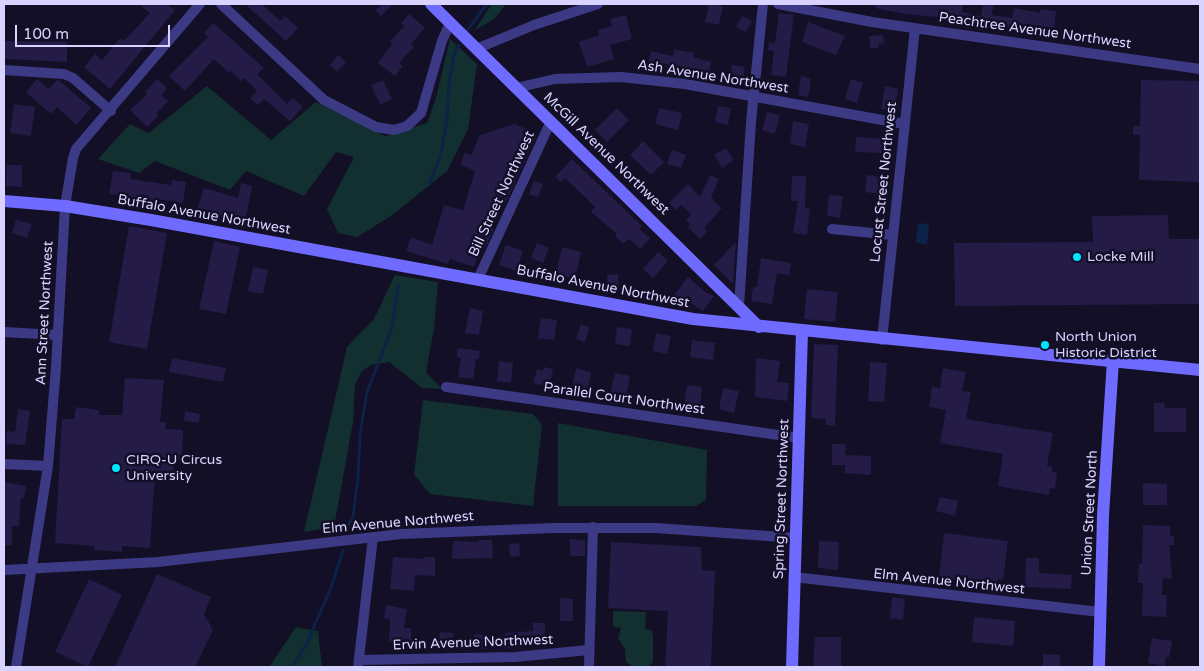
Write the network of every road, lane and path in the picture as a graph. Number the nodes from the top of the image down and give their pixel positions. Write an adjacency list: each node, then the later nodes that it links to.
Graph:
1 (200, 4): 14 (street, Ann Street Northwest)
2 (221, 4): 7 (street)
3 (431, 4): 7 (street, McGill Avenue Northwest)
4 (598, 4): 9 (street)
5 (763, 4): 13 (street)
6 (778, 4): 8 (street, Peachtree Avenue Northwest)
7 (450, 23): 9 (street, McGill Avenue Northwest)
8 (915, 28): 10 (street, Peachtree Avenue Northwest); 16 (street, Locust Street Northwest)
9 (476, 49): 12 (street, McGill Avenue Northwest)
10 (1200, 68)
11 (4, 70): 14 (street)
12 (516, 88): 13 (street, Ash Avenue Northwest); 15 (street, McGill Avenue Northwest)
13 (754, 96): 16 (street, Ash Avenue Northwest); 22 (street)
14 (111, 111): 18 (street, Ann Street Northwest)
15 (551, 121): 21 (street, Bill Street Northwest); 22 (street, McGill Avenue Northwest)
16 (904, 124): 20 (street, Locust Street Northwest)
17 (4, 201): 18 (street, Buffalo Avenue Northwest)
18 (65, 206): 21 (street, Buffalo Avenue Northwest); 26 (street, Ann Street Northwest)
19 (832, 229): 20 (street)
20 (893, 235): 27 (street, Locust Street Northwest)
21 (478, 279): 23 (street, Buffalo Avenue Northwest)
22 (739, 306): 23 (street, McGill Avenue Northwest)
23 (759, 326): 24 (street, Buffalo Avenue Northwest)
24 (802, 331): 27 (street, Buffalo Avenue Northwest); 31 (street, Spring Street Northwest)
25 (4, 332): 26 (street)
26 (58, 334): 33 (street, Ann Street Northwest)
27 (882, 340): 28 (street, Buffalo Avenue Northwest)
28 (1113, 360): 29 (street, Buffalo Avenue Northwest); 40 (street, Union Street North)
29 (1200, 370)
30 (446, 387): 31 (street, Parallel Court Northwest)
31 (798, 438): 36 (street, Spring Street Northwest)
32 (4, 464): 33 (street)
33 (48, 466): 37 (street, Ann Street Northwest)
34 (593, 528): 35 (street, Elm Avenue Northwest); 36 (street, Elm Avenue Northwest); 41 (street)
35 (373, 537): 37 (street, Elm Avenue Northwest); 42 (street)
36 (796, 538): 39 (street, Spring Street Northwest)
37 (33, 569): 38 (street, Elm Avenue Northwest); 43 (street, Ann Street Northwest)
38 (4, 570)
39 (794, 578): 40 (street, Elm Avenue Northwest); 45 (street, Spring Street Northwest)
40 (1100, 612): 46 (street, Union Street North)
41 (589, 650): 42 (street, Ervin Avenue Northwest); 44 (street)
42 (359, 664)
43 (16, 667)
44 (589, 667)
45 (792, 667)
46 (1099, 667)

